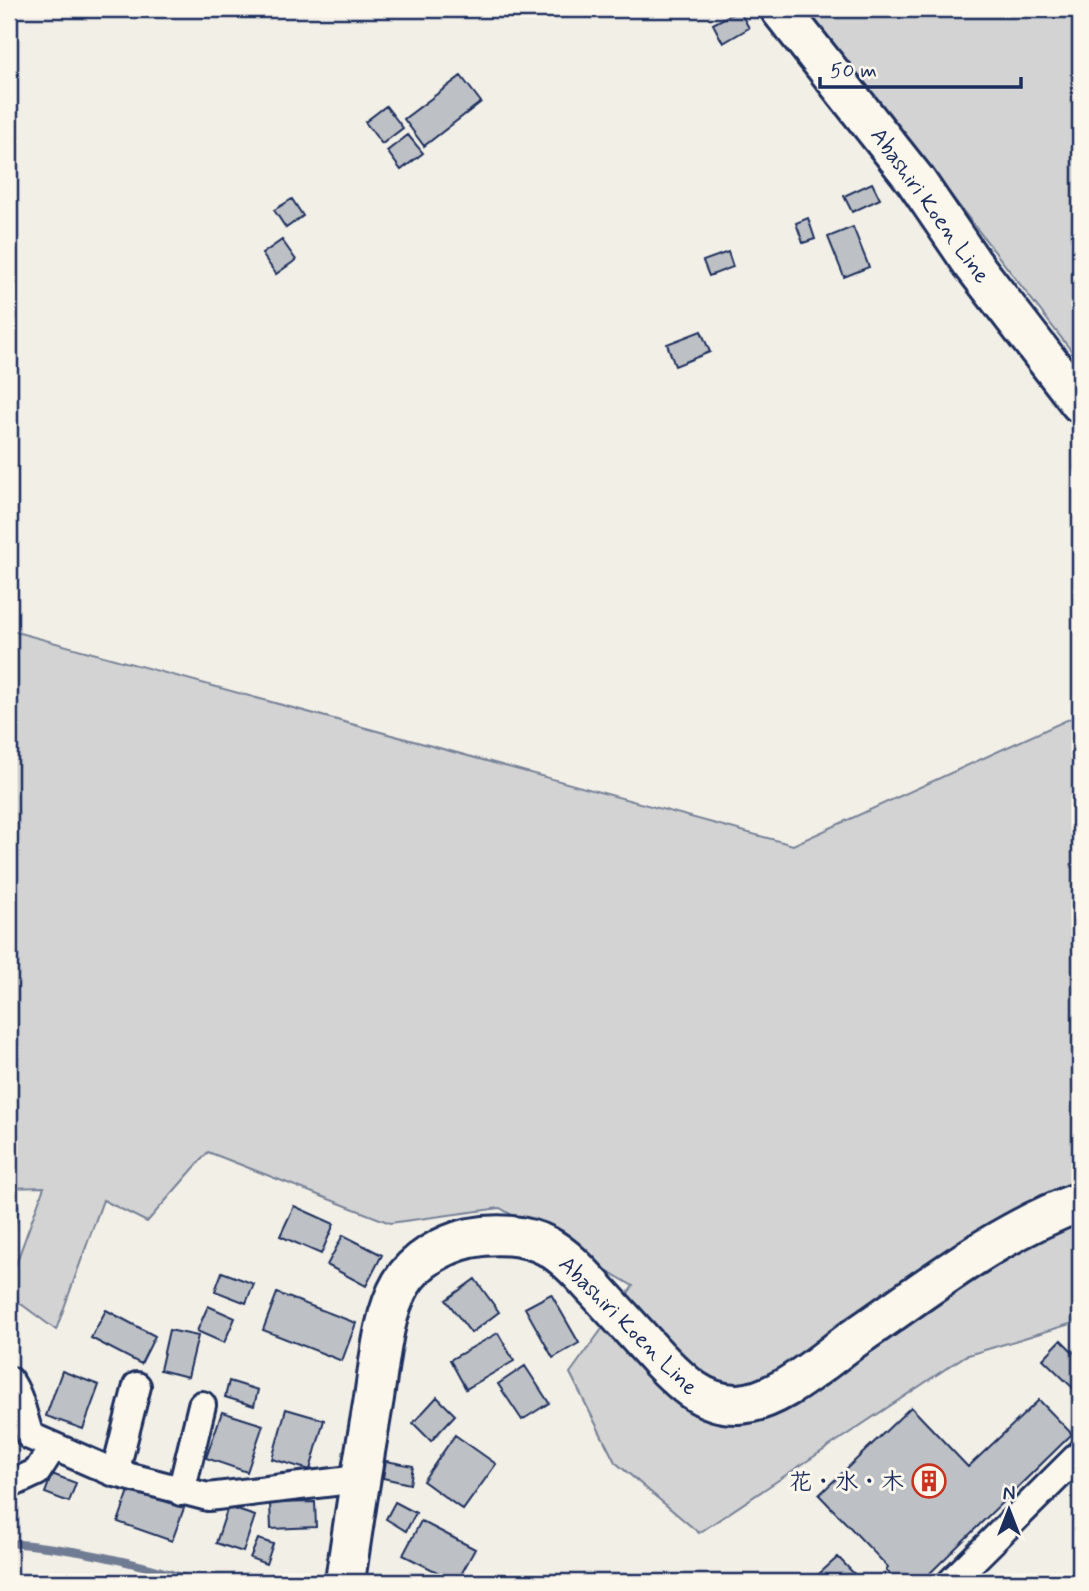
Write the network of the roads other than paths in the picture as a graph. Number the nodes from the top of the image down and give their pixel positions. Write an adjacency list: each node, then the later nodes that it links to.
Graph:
1 (780, 9): 2 (main road, Abashiri Koen Line)
2 (1080, 403)
3 (1080, 1202): 10 (main road, Abashiri Koen Line)
4 (9, 1380): 7 (street)
5 (137, 1385): 9 (street)
6 (202, 1405): 12 (street)
7 (53, 1447): 9 (street); 11 (street)
8 (1080, 1454): 14 (street)
9 (115, 1473): 12 (street)
10 (359, 1479): 12 (street); 13 (main road, Abashiri Koen Line)
11 (9, 1485)
12 (181, 1492)
13 (345, 1582)
14 (951, 1582)

